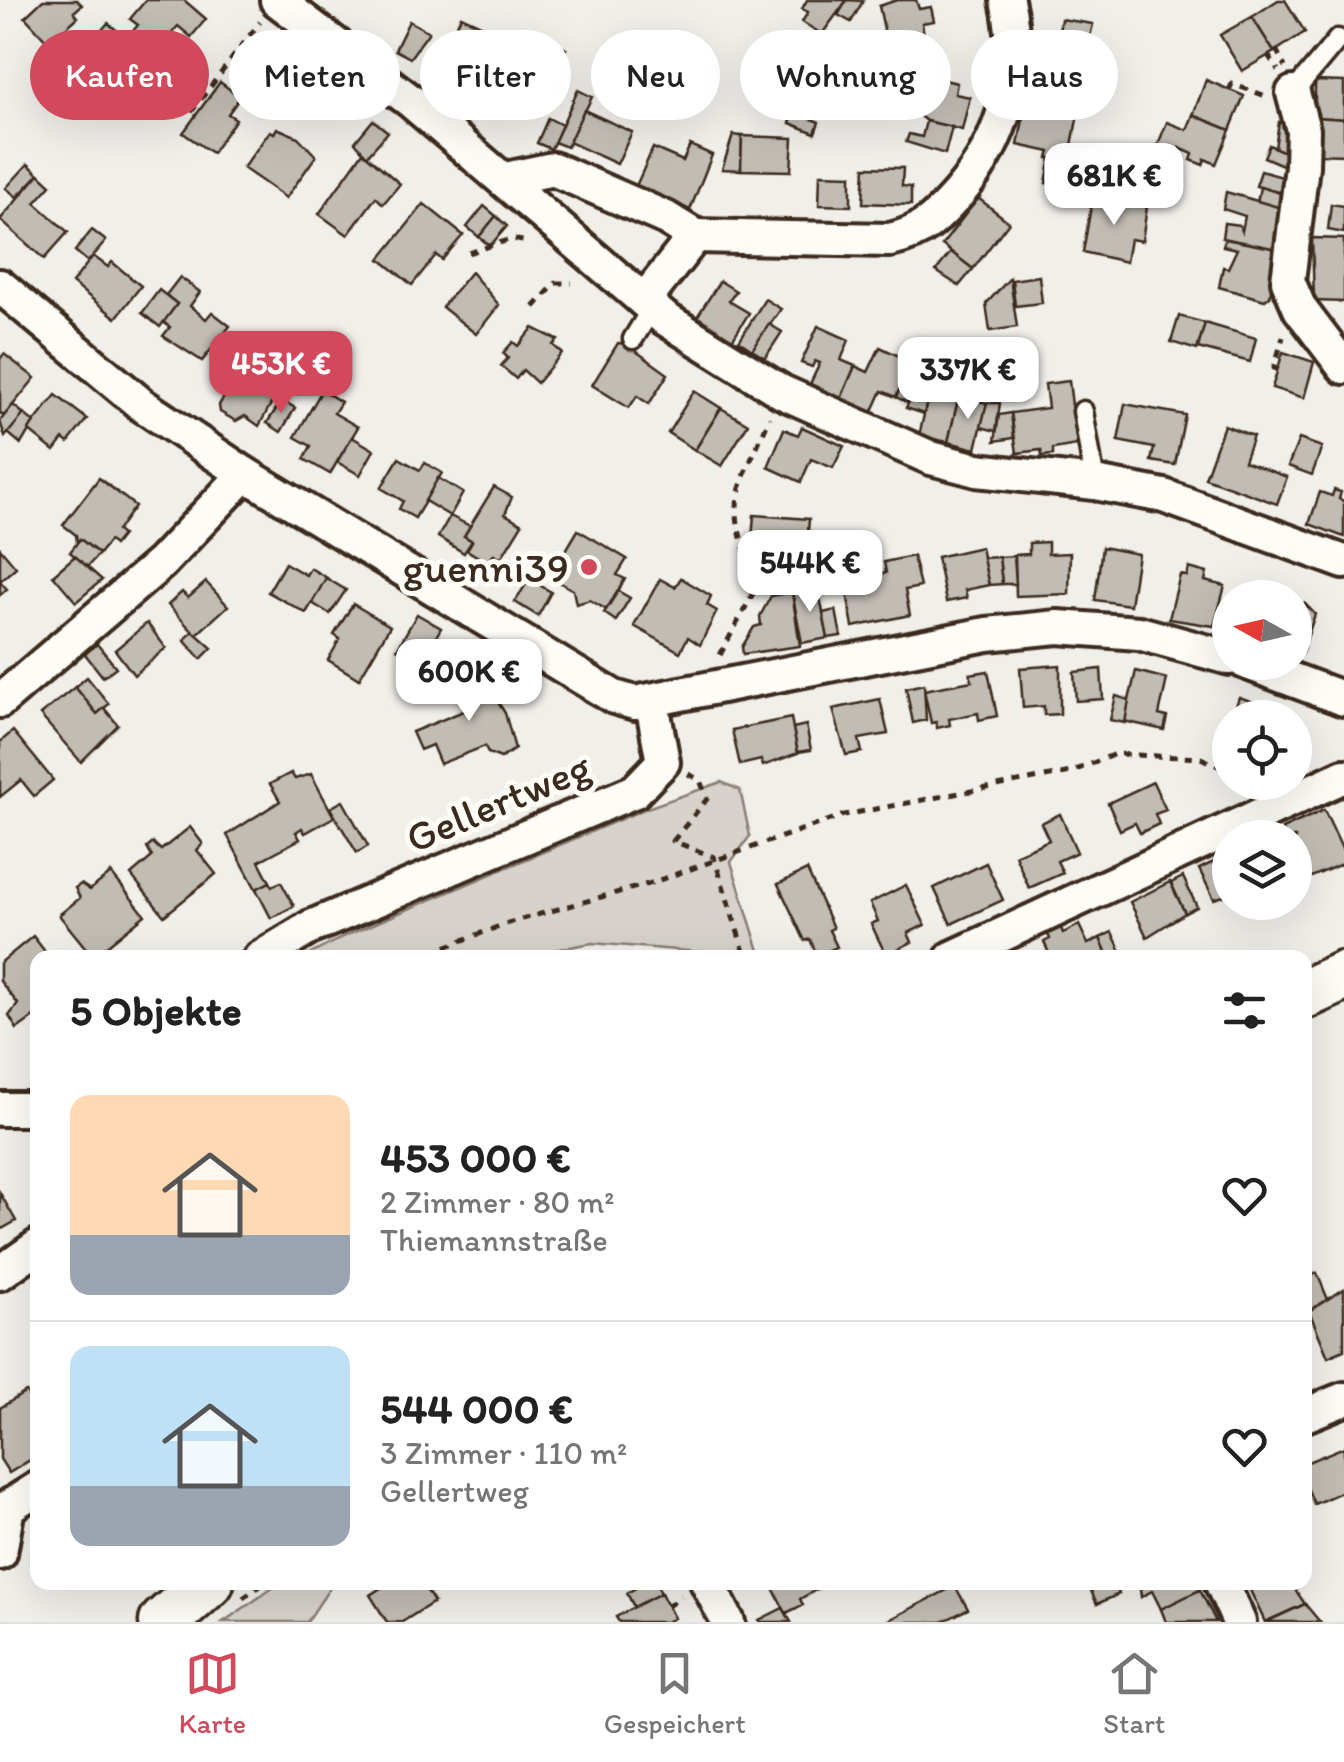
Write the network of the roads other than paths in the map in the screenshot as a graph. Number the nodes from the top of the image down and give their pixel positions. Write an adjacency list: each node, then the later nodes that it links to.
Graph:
1 (277, 0): 5 (street)
2 (1006, 0): 6 (street)
3 (1338, 39): 4 (lane)
4 (1293, 94): 10 (street)
5 (506, 180): 6 (street); 8 (street)
6 (695, 236): 8 (street)
7 (0, 286): 12 (street)
8 (648, 304): 9 (lane); 13 (street)
9 (633, 339)
10 (1344, 367)
11 (1083, 411): 13 (lane)
12 (245, 474): 18 (street); 19 (street)
13 (1095, 482): 14 (street)
14 (1344, 562)
15 (1212, 653): 19 (street)
16 (1292, 680): 17 (street)
17 (1344, 700)
18 (0, 702)
19 (652, 703): 21 (street, Gellertweg)
20 (1344, 776): 22 (street)
21 (273, 950)
22 (969, 950)
23 (1344, 976): 24 (main road)
24 (1312, 991)
25 (30, 1108): 26 (street)
26 (0, 1109)
27 (30, 1252): 28 (street)
28 (0, 1274)
29 (1344, 1399): 30 (street)
30 (1312, 1412)
31 (30, 1491): 32 (street)
32 (4, 1499): 33 (street)
33 (0, 1553)
34 (200, 1590): 37 (main road)
35 (711, 1590): 38 (street)
36 (1225, 1590): 39 (street)
37 (164, 1622)
38 (728, 1622)
39 (1239, 1622)

